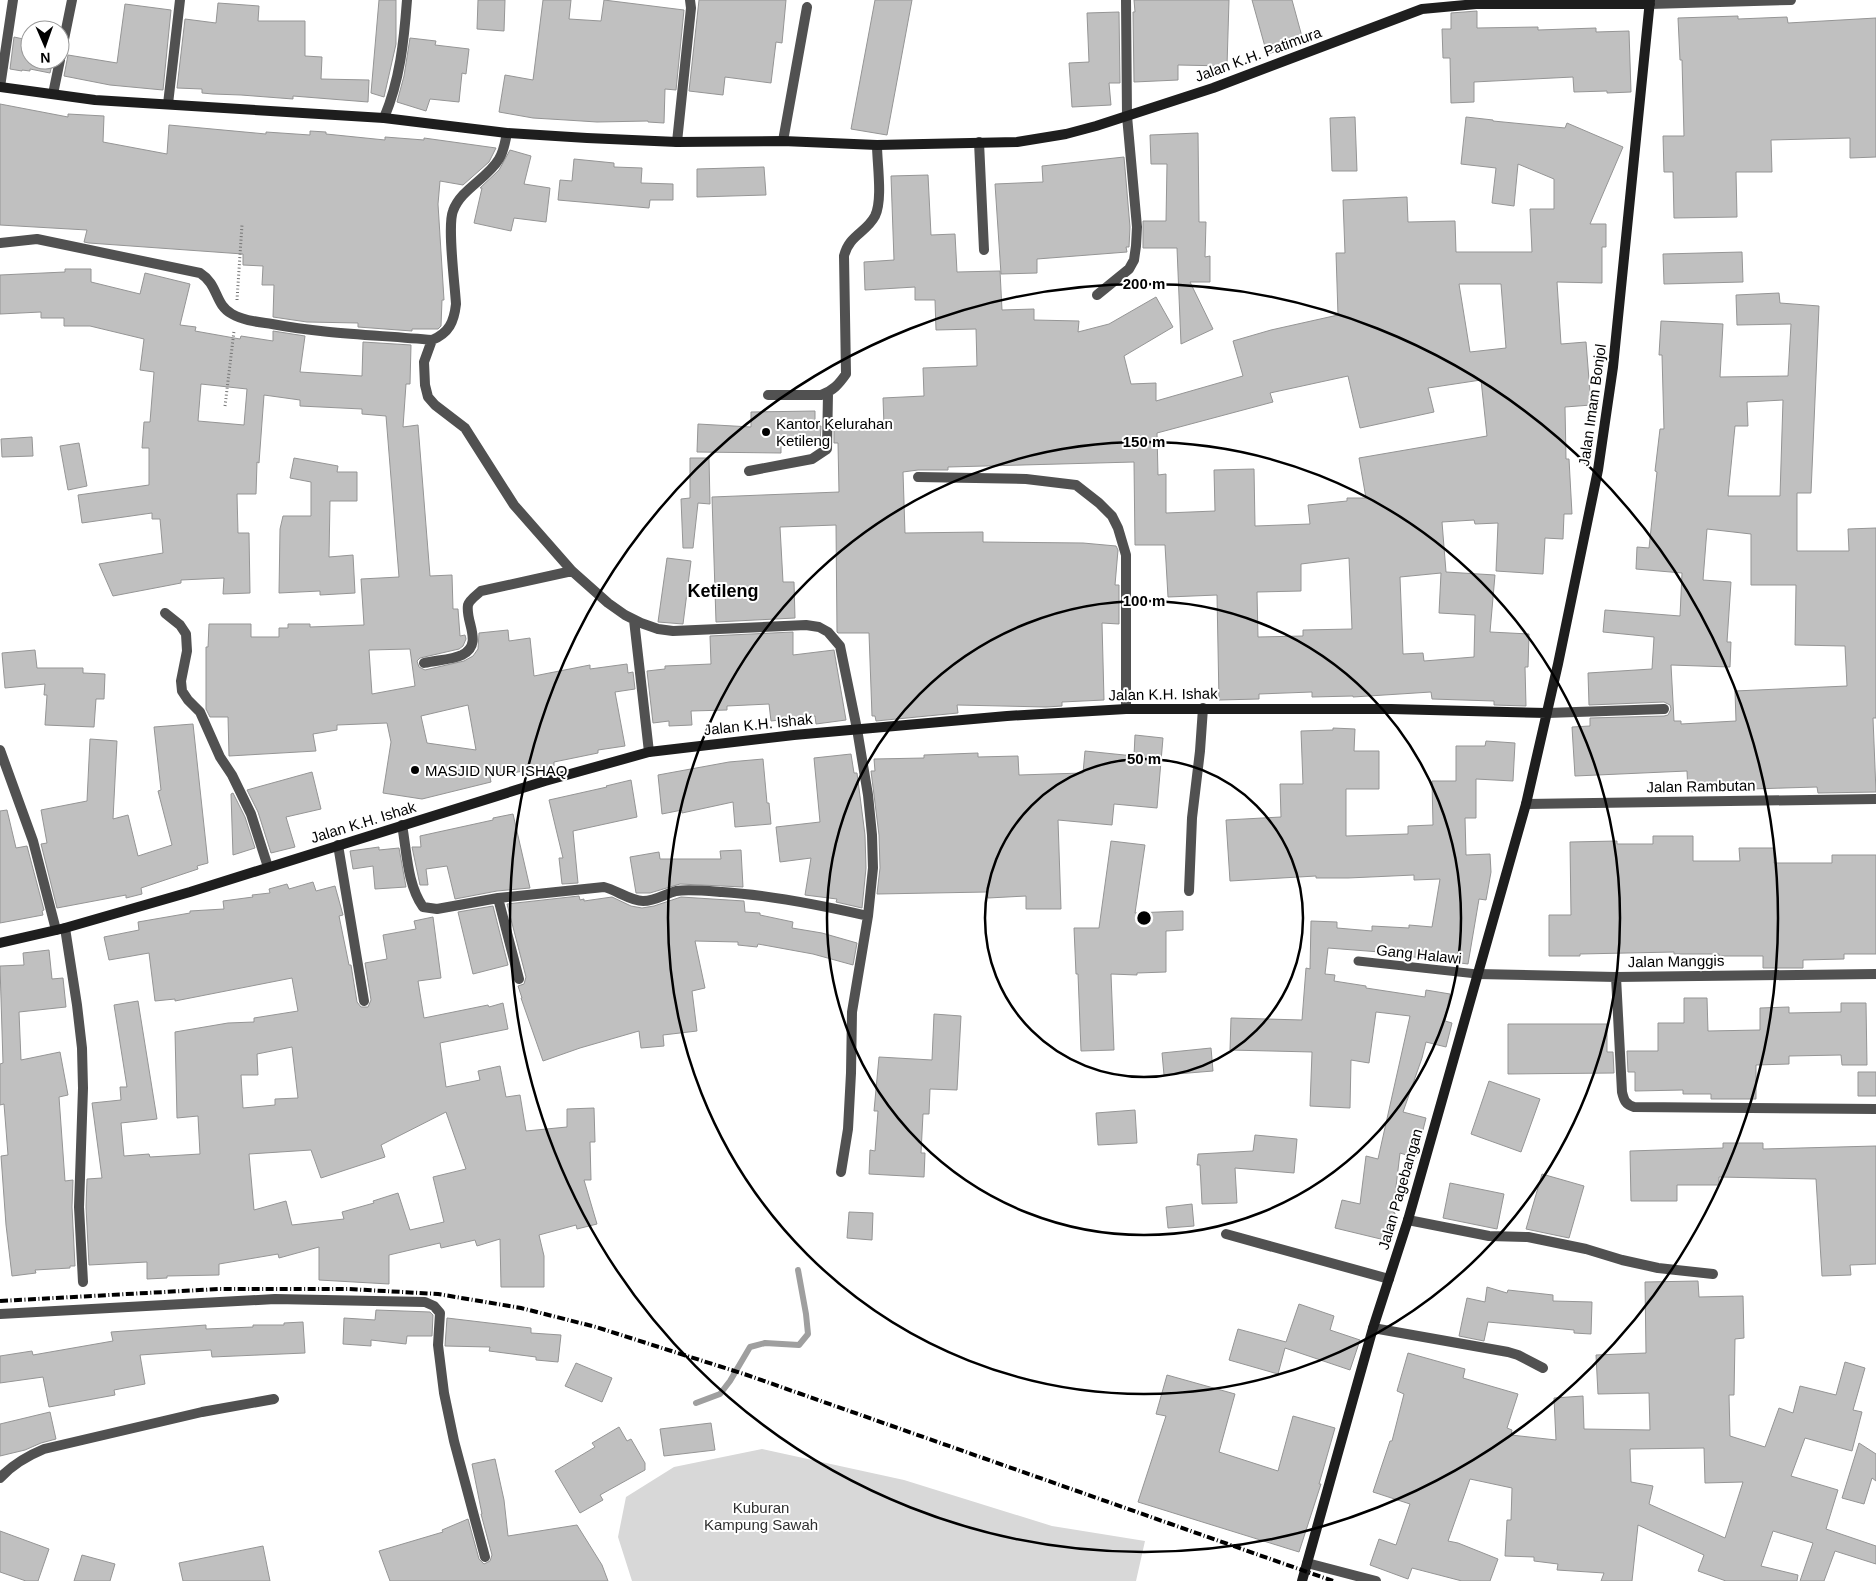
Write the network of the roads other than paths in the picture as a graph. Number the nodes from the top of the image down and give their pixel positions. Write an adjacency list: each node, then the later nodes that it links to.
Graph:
1 (13, 0): 12 (street)
2 (72, 0): 10 (street)
3 (180, 0): 14 (street)
4 (407, 0): 16 (street)
5 (690, 0): 19 (street)
6 (1126, 0): 15 (street)
7 (1790, 0): 8 (street)
8 (1650, 2): 15 (street, Jalan K.H. Patimura); 37 (street, Jalan Imam Bonjol)
9 (807, 7): 18 (street)
10 (68, 20)
11 (58, 70): 13 (street)
12 (0, 87): 13 (street, Jalan K.H. Patimura)
13 (53, 94): 14 (street, Jalan K.H. Patimura)
14 (168, 104): 16 (street, Jalan K.H. Patimura)
15 (1127, 116): 20 (street, Jalan K.H. Patimura); 24 (street)
16 (384, 118): 17 (street, Jalan K.H. Patimura)
17 (507, 133): 19 (street, Jalan K.H. Patimura); 25 (street)
18 (783, 141): 19 (street, Jalan K.H. Patimura); 21 (street, Jalan K.H. Patimura)
19 (677, 142)
20 (979, 142): 21 (street, Jalan K.H. Patimura); 23 (street)
21 (877, 145): 26 (street)
22 (0, 243): 25 (street)
23 (984, 250)
24 (1097, 295)
25 (432, 340): 30 (street)
26 (828, 392): 27 (street); 28 (street)
27 (768, 395)
28 (749, 472)
29 (918, 478): 35 (street)
30 (572, 571): 32 (street); 33 (street)
31 (165, 613): 45 (street)
32 (634, 620): 38 (street); 40 (street)
33 (424, 663)
34 (1203, 708): 35 (street, Jalan K.H. Ishak); 37 (street, Jalan K.H. Ishak); 46 (street)
35 (1126, 709): 38 (street, Jalan K.H. Ishak)
36 (1664, 709): 37 (street)
37 (1546, 713): 42 (street, Jalan Imam Bonjol)
38 (857, 729): 40 (street, Jalan K.H. Ishak); 48 (street)
39 (0, 750): 49 (street)
40 (649, 752): 43 (street, Jalan K.H. Ishak)
41 (1876, 799): 42 (street, Jalan Rambutan)
42 (1526, 804): 52 (street, Jalan Pagebangan)
43 (402, 825): 44 (street, Jalan K.H. Ishak); 47 (street)
44 (338, 845): 45 (street, Jalan K.H. Ishak); 56 (street)
45 (268, 868): 49 (street, Jalan K.H. Ishak)
46 (1189, 891)
47 (498, 898): 48 (street); 55 (street)
48 (868, 916): 58 (street)
49 (61, 929): 50 (street, Jalan K.H. Ishak); 63 (street)
50 (0, 943)
51 (1358, 961): 52 (lane, Gang Halawi)
52 (1477, 974): 54 (street, Jalan Manggis); 59 (street, Jalan Pagebangan)
53 (1876, 974): 54 (street, Jalan Manggis)
54 (1616, 977): 57 (street)
55 (519, 979)
56 (364, 1001)
57 (1876, 1109)
58 (841, 1172)
59 (1408, 1220): 61 (street); 62 (street, Jalan Pagebangan)
60 (1226, 1234): 62 (street)
61 (1713, 1274)
62 (1389, 1280): 65 (street, Jalan Pagebangan)
63 (83, 1282)
64 (0, 1314): 69 (street)
65 (1373, 1328): 66 (street); 70 (street, Jalan Pagebangan)
66 (1543, 1368)
67 (274, 1399): 68 (street)
68 (0, 1478)
69 (485, 1557)
70 (1307, 1563): 71 (street, Jalan Pagebangan); 72 (street)
71 (1302, 1581)
72 (1376, 1581)

